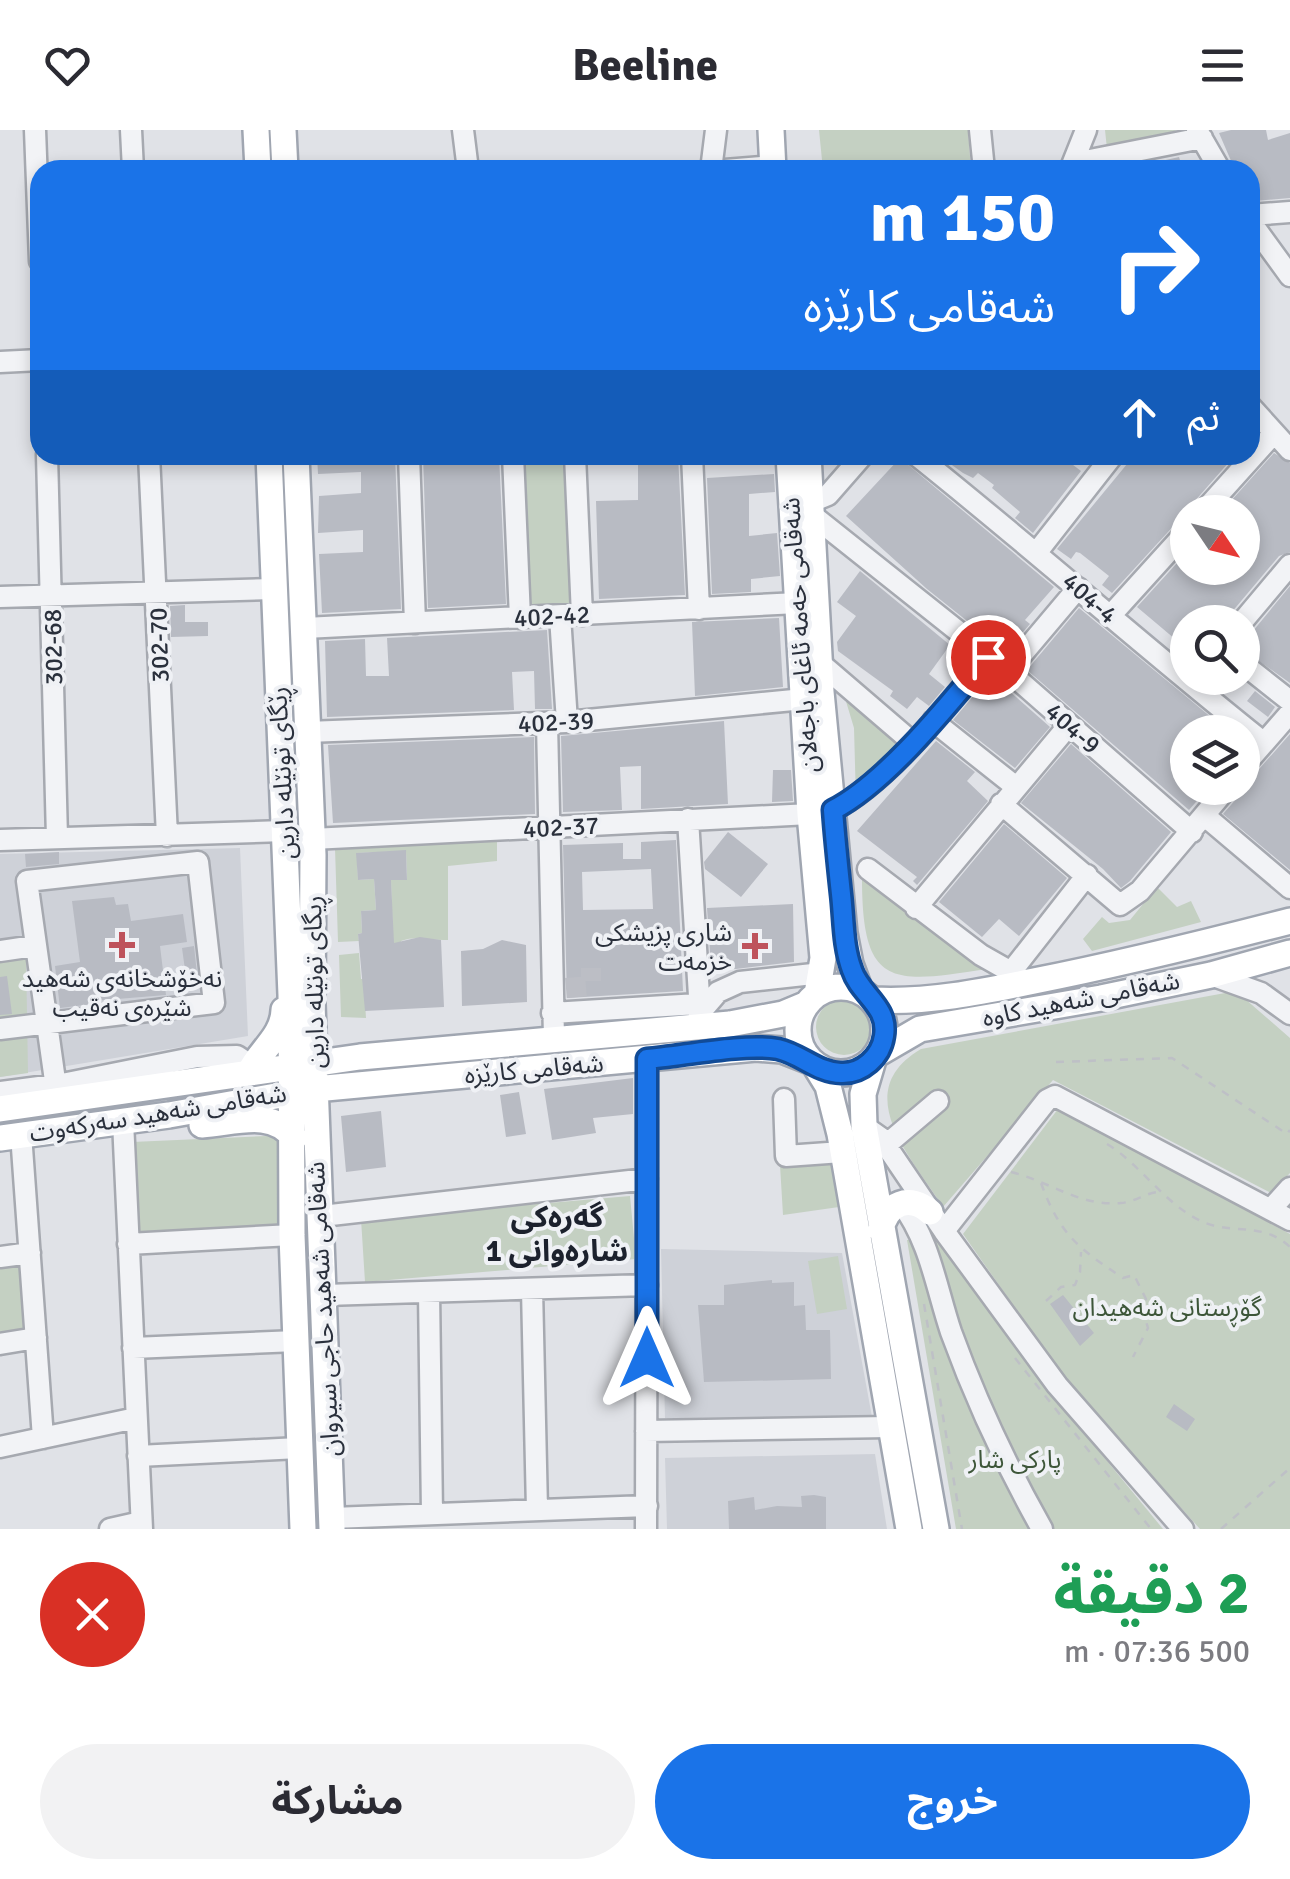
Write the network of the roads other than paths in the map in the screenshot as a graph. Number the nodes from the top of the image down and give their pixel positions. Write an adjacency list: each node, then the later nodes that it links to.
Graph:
1 (35, 130): 12 (street)
2 (131, 130): 13 (street)
3 (256, 130): 14 (main road)
4 (283, 130): 15 (main road)
5 (463, 130): 16 (street)
6 (716, 130): 17 (street)
7 (770, 130): 18 (main road)
8 (788, 130): 19 (main road)
9 (980, 130): 20 (street)
10 (1087, 130): 21 (street); 22 (street)
11 (1200, 134): 23 (street); 24 (street)
12 (36, 160)
13 (132, 160)
14 (258, 160)
15 (284, 160)
16 (467, 160)
17 (712, 160)
18 (776, 160)
19 (780, 160)
20 (983, 160)
21 (1074, 160)
22 (1090, 160)
23 (1109, 160)
24 (1214, 160)
25 (1290, 212): 26 (street)
26 (1260, 216)
27 (1260, 232): 28 (street)
28 (1290, 276)
29 (30, 360): 30 (street)
30 (0, 362)
31 (1260, 417): 32 (street)
32 (1274, 433): 33 (street); 34 (street)
33 (1260, 449)
34 (1290, 450)
35 (47, 465): 57 (street, 302-68)
36 (150, 465): 56 (street, 302-70)
37 (269, 465): 55 (main road, ڕێگای تونێلە دارین)
38 (297, 465): 67 (main road, ڕیگای تونێلە دارین)
39 (409, 465): 66 (street)
40 (513, 465): 65 (street)
41 (575, 465): 62 (street)
42 (692, 465): 61 (street)
43 (790, 465): 59 (main road, شەقامی حەمە ئاغای باجەلان)
44 (809, 465): 50 (main road, شەقامی حەمە ئاغای باجەلان)
45 (854, 465): 50 (street)
46 (928, 465): 52 (street, 404-4)
47 (1105, 465): 52 (street)
48 (1245, 465): 49 (street)
49 (1218, 495)
50 (811, 509): 68 (street, 404-9); 70 (main road, شەقامی حەمە ئاغای باجەلان)
51 (1170, 550): 64 (street)
52 (1037, 552): 54 (street, 404-4)
53 (1290, 565): 60 (street)
54 (1078, 588): 64 (street, 404-4); 71 (street)
55 (274, 589): 56 (street); 92 (main road, ڕێگای تونێلە دارین)
56 (157, 593): 57 (street); 93 (street, 302-70)
57 (52, 596): 58 (street); 94 (street, 302-68)
58 (0, 597)
59 (798, 602): 61 (street, 402-42); 74 (main road, شەقامی حەمە ئاغای باجەلان)
60 (1256, 605)
61 (699, 609): 62 (street, 402-42)
62 (582, 615): 63 (street, 402-42)
63 (560, 616): 65 (street, 402-42); 78 (street)
64 (1111, 616): 69 (street, 404-4)
65 (520, 618): 66 (street, 402-42)
66 (415, 623): 67 (street, 402-42)
67 (305, 628): 80 (main road, ڕیگای تونێلە دارین)
68 (988, 657): 71 (street, 404-9); 77 (street)
69 (1170, 661)
70 (820, 663): 81 (street); 84 (main road, شەقامی حەمە ئاغای باجەلان)
71 (1008, 671): 79 (street, 404-9)
72 (1260, 678): 75 (street)
73 (1211, 695): 82 (street, 404-4)
74 (804, 700): 78 (street, 402-39); 84 (main road, شەقامی حەمە ئاغای باجەلان)
75 (1290, 702)
76 (1290, 713): 82 (street)
77 (933, 721): 81 (street); 85 (street)
78 (557, 723): 80 (street, 402-39); 91 (street)
79 (1069, 725): 85 (street); 90 (street, 404-9)
80 (307, 732): 96 (main road, ڕیگای تونێلە دارین)
81 (912, 742): 88 (street)
82 (1263, 742): 83 (street)
83 (1260, 746)
84 (818, 765): 88 (main road, شەقامی حەمە ئاغای باجەلان)
85 (1016, 787): 86 (street)
86 (1001, 804): 98 (street); 100 (street)
87 (1213, 805): 90 (street)
88 (821, 812): 89 (street, 402-37); 108 (main road, شەقامی حەمە ئاغای باجەلان); 109 (main road, شەقامی حەمە ئاغای باجەلان)
89 (688, 820): 91 (street, 402-37); 113 (street)
90 (1198, 824): 98 (street); 99 (street, 404-9)
91 (549, 828): 96 (street, 402-37); 115 (street)
92 (284, 831): 93 (street); 106 (main road, ڕێگای تونێلە دارین)
93 (167, 836): 94 (street)
94 (57, 838): 95 (street)
95 (0, 840)
96 (312, 840): 111 (main road, ڕیگای تونێلە دارین)
97 (868, 869): 100 (street)
98 (1087, 875): 107 (street)
99 (1290, 888)
100 (916, 908): 107 (street)
101 (1290, 921): 107 (main road, شەقامی شەهید کاوە)
102 (34, 946): 103 (street); 114 (street); 114 (street)
103 (0, 952)
104 (1282, 955): 105 (main road, شەقامی شەهید کاوە); 110 (street)
105 (1211, 974): 110 (street); 118 (main road, شەقامی شەهید کاوە)
106 (291, 978): 121 (main road); 122 (main road, ڕێگای تونێلە دارین)
107 (1012, 979): 109 (main road, شەقامی شەهید کاوە)
108 (815, 990): 109 (main road); 113 (main road, شەقامی کارێزە); 113 (street); 120 (main road)
109 (866, 995): 118 (main road)
110 (1273, 1000): 112 (street)
111 (312, 1014): 117 (main road); 122 (main road, ڕیگای تونێلە دارین)
112 (1290, 1014)
113 (699, 1016): 115 (main road, شەقامی کارێزە)
114 (49, 1022): 116 (street); 125 (street)
115 (553, 1026): 117 (main road, شەقامی کارێزە)
116 (0, 1029)
117 (408, 1052): 122 (main road, شەقامی کارێزە)
118 (875, 1057): 120 (main road); 131 (main road)
119 (647, 1059): 120 (main road, شەقامی کارێزە); 123 (main road, شەقامی کارێزە); 136 (street)
120 (813, 1063): 135 (main road)
121 (249, 1073): 122 (main road, شەقامی شەهید سەرکەوت); 125 (main road, شەقامی شەهید سەرکەوت)
122 (304, 1078): 123 (main road, شەقامی کارێزە); 129 (main road, شەقامی شەهید سەرکەوت); 133 (main road, شەقامی شەهید حاجی سیروان); 139 (main road, شەقامی شەهید حاجی سیروان)
123 (360, 1085): 139 (main road)
124 (0, 1092): 125 (street)
125 (57, 1093): 128 (main road, شەقامی شەهید سەرکەوت)
126 (784, 1099): 135 (street)
127 (938, 1101): 134 (street)
128 (0, 1109)
129 (169, 1115): 130 (main road, شەقامی شەهید سەرکەوت); 133 (main road)
130 (123, 1121): 132 (main road, شەقامی شەهید سەرکەوت); 145 (street)
131 (864, 1126): 134 (street); 143 (main road)
132 (10, 1136): 146 (street)
133 (294, 1138): 144 (main road, شەقامی شەهید حاجی سیروان)
134 (886, 1144): 142 (street)
135 (842, 1152): 157 (main road)
136 (647, 1179): 139 (street); 148 (street)
137 (1290, 1188): 140 (street)
138 (901, 1202): 142 (main road); 143 (main road); 173 (street)
139 (321, 1207): 151 (main road, شەقامی شەهید حاجی سیروان)
140 (1271, 1209): 141 (street); 142 (street)
141 (1290, 1220)
142 (937, 1222): 174 (street)
143 (881, 1230): 172 (main road)
144 (292, 1235): 145 (street); 153 (main road, شەقامی شەهید حاجی سیروان)
145 (128, 1244): 155 (street)
146 (30, 1253): 147 (street); 152 (street)
147 (0, 1257)
148 (647, 1286): 149 (street); 158 (street)
149 (532, 1289): 150 (street); 164 (street)
150 (429, 1292): 151 (street); 165 (street)
151 (324, 1295): 166 (main road, شەقامی شەهید حاجی سیروان)
152 (36, 1338): 154 (street); 159 (street)
153 (296, 1341): 155 (street); 161 (main road, شەقامی شەهید حاجی سیروان)
154 (0, 1344)
155 (133, 1348): 156 (street)
156 (136, 1418): 159 (street); 162 (street)
157 (889, 1427): 158 (street); 171 (main road)
158 (646, 1432): 163 (street)
159 (44, 1438): 160 (street)
160 (0, 1447)
161 (299, 1448): 162 (street); 169 (main road, شەقامی شەهید حاجی سیروان)
162 (138, 1456): 167 (street)
163 (646, 1506): 164 (street); 170 (street)
164 (537, 1510): 165 (street)
165 (432, 1514): 166 (street)
166 (332, 1524)
167 (141, 1526): 168 (street)
168 (110, 1529)
169 (303, 1529)
170 (646, 1529)
171 (908, 1529)
172 (936, 1529)
173 (1042, 1529)
174 (1183, 1529)

